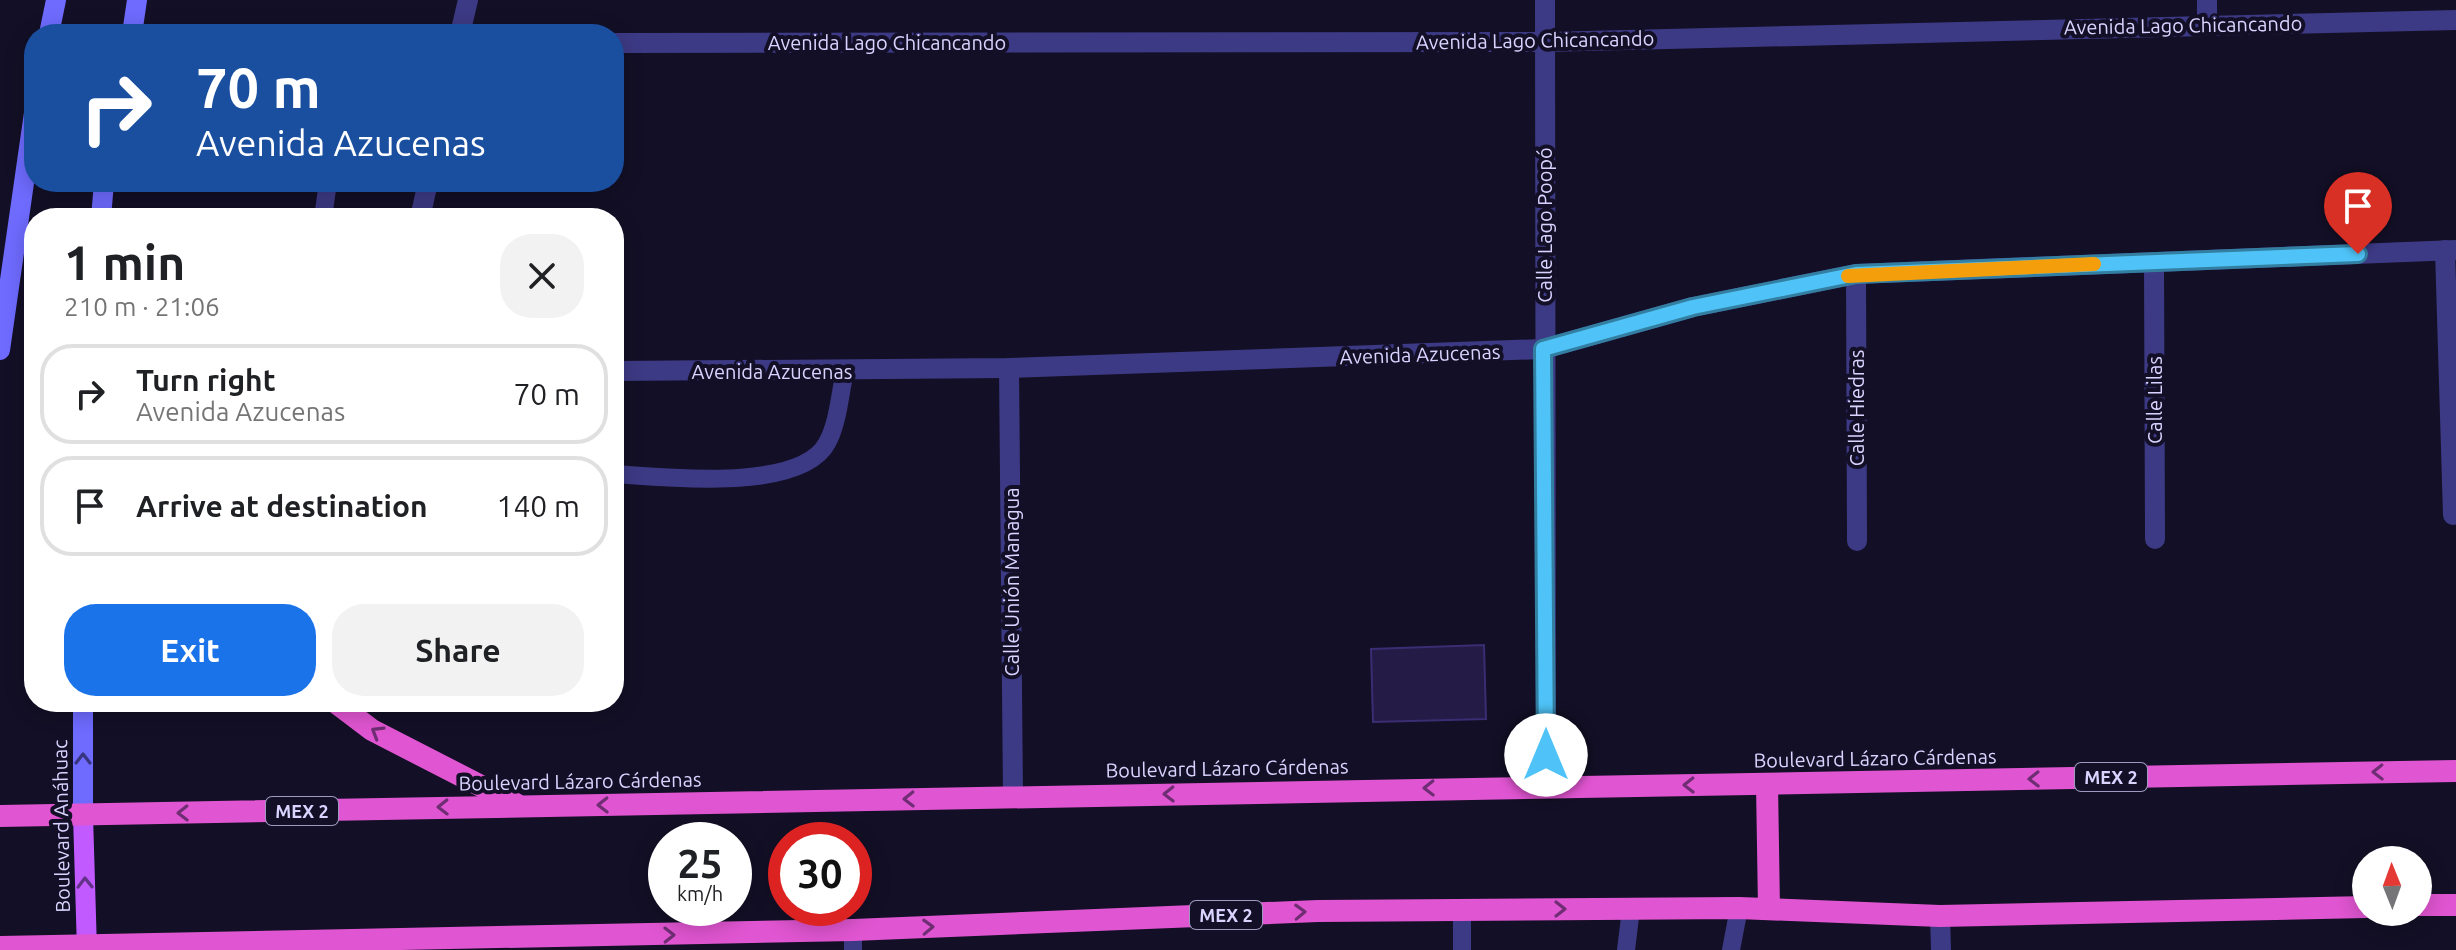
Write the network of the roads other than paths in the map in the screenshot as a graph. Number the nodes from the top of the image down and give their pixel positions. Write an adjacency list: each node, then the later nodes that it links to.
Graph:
1 (56, 0): 8 (main road)
2 (137, 0): 9 (main road)
3 (468, 0): 10 (street)
4 (1545, 0): 11 (street, Calle Lago Poopó)
5 (2207, 0): 7 (street)
6 (2456, 20): 7 (street, Avenida Lago Chicancando)
7 (2207, 23): 11 (street, Avenida Lago Chicancando)
8 (51, 24)
9 (133, 24)
10 (462, 24)
11 (1545, 42): 12 (street, Avenida Lago Chicancando); 18 (street, Calle Lago Poopó)
12 (624, 43)
13 (24, 178): 17 (main road)
14 (2450, 250): 15 (street, Avenida Azucenas); 24 (street)
15 (2154, 262): 16 (street, Avenida Azucenas); 25 (street, Calle Lilas)
16 (1856, 274): 18 (street, Avenida Azucenas); 26 (street, Calle Hiedras)
17 (2, 322): 19 (main road)
18 (1543, 349): 20 (street, Avenida Azucenas); 31 (street, Calle Lago Poopó)
19 (0, 350)
20 (1009, 368): 22 (street, Avenida Azucenas); 32 (street, Calle Unión Managua)
21 (624, 371): 22 (street, Avenida Azucenas)
22 (845, 371): 23 (lane)
23 (624, 475)
24 (2453, 515)
25 (2155, 539)
26 (1857, 541)
27 (83, 712): 34 (main road, Boulevard Anáhuac, one-way to 27)
28 (348, 712): 33 (highway, one-way to 28)
29 (2456, 771): 30 (highway, Boulevard Lázaro Cárdenas / MEX 2, one-way to 30)
30 (1767, 784): 31 (highway, Boulevard Lázaro Cárdenas / MEX 2, one-way to 31); 41 (highway)
31 (1546, 786): 32 (highway, Boulevard Lázaro Cárdenas / MEX 2, one-way to 32)
32 (1013, 797): 33 (highway, Boulevard Lázaro Cárdenas / MEX 2, one-way to 33)
33 (521, 806): 34 (highway, Boulevard Lázaro Cárdenas / MEX 2, one-way to 34)
34 (83, 815): 35 (highway, Boulevard Lázaro Cárdenas / MEX 2); 48 (main road, Boulevard Anáhuac, one-way to 34)
35 (0, 816)
36 (2432, 905): 37 (highway)
37 (2456, 905)
38 (2352, 907): 43 (highway, MEX 2)
39 (1739, 908): 40 (highway, MEX 2); 41 (highway, MEX 2); 52 (lane)
40 (1631, 909): 42 (highway, MEX 2, one-way to 40); 51 (lane)
41 (1769, 909): 43 (highway, MEX 2)
42 (1462, 910): 46 (highway, MEX 2, one-way to 42); 50 (lane)
43 (1940, 916): 53 (street)
44 (0, 932): 47 (main road)
45 (554, 938): 46 (highway, MEX 2, one-way to 46); 48 (highway, MEX 2); 49 (highway)
46 (853, 940)
47 (0, 948): 48 (highway, MEX 2)
48 (87, 949)
49 (534, 950)
50 (1462, 950)
51 (1626, 950)
52 (1731, 950)
53 (1941, 950)

